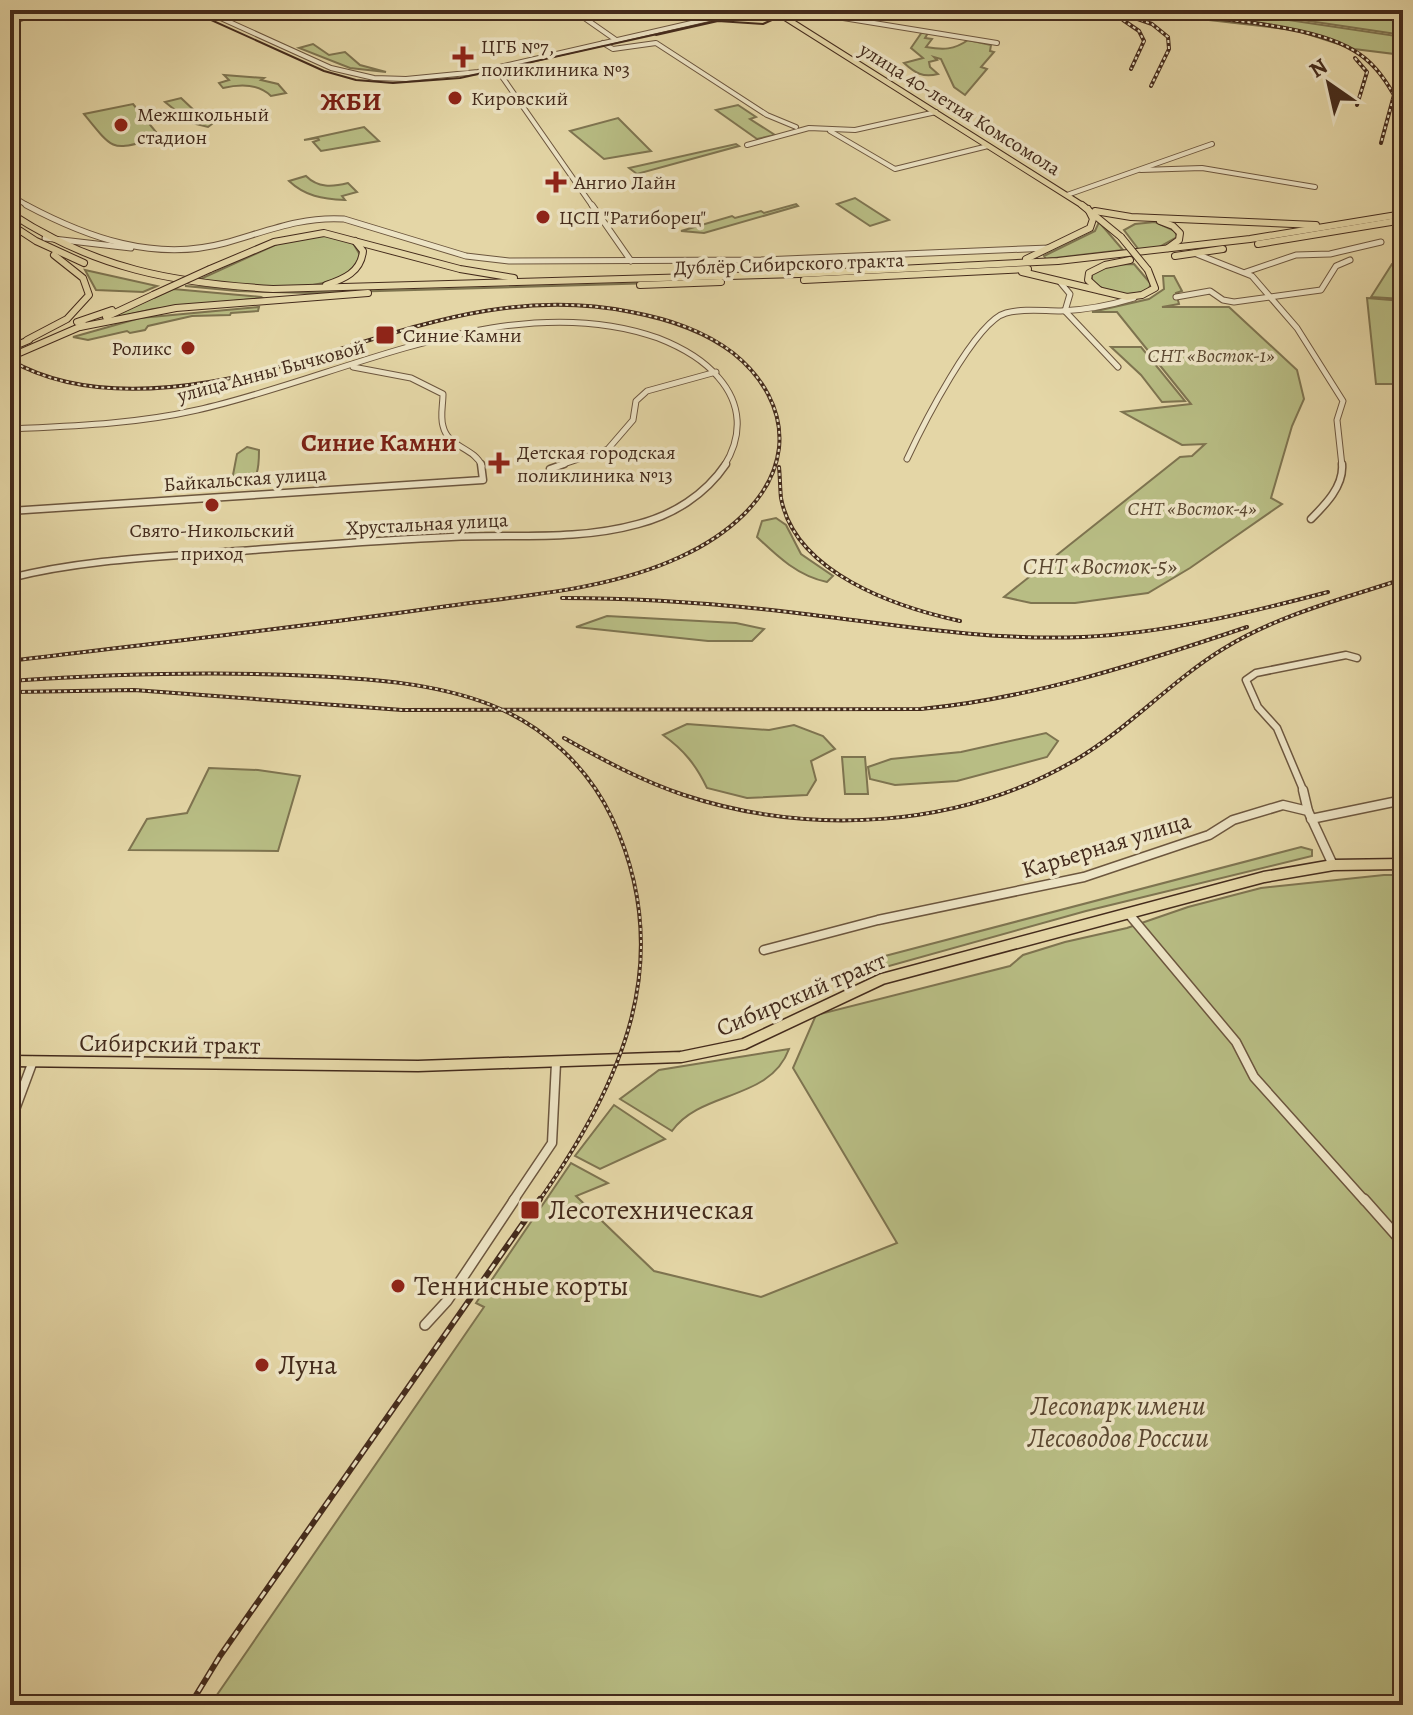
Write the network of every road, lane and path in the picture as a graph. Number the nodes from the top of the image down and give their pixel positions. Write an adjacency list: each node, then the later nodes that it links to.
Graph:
1 (203, 10): 13 (street)
2 (573, 10): 10 (street)
3 (748, 10): 10 (street)
4 (773, 10): 14 (main road, улица 40-летия Комсомола)
5 (794, 10): 12 (street)
6 (31, 11): 7 (street); 8 (main road); 9 (street)
7 (42, 12)
8 (12, 13)
9 (10, 23)
10 (616, 40): 11 (street)
11 (603, 43): 13 (street); 15 (street)
12 (997, 43)
13 (496, 68): 45 (street)
14 (936, 112): 16 (street); 19 (main road, улица 40-летия Комсомола)
15 (796, 127)
16 (828, 130): 18 (street); 19 (street)
17 (1212, 144): 20 (street)
18 (747, 145)
19 (988, 146): 23 (main road, улица 40-летия Комсомола)
20 (1141, 170): 21 (street); 23 (street)
21 (1315, 187)
22 (10, 195): 34 (street)
23 (1067, 195): 24 (main road, улица 40-летия Комсомола)
24 (1088, 209): 29 (main road); 30 (main road, улица 40-летия Комсомола); 37 (main road)
25 (10, 213): 32 (main road, Дублёр Сибирского тракта)
26 (1403, 214): 29 (main road, Дублёр Сибирского тракта)
27 (1403, 220): 41 (main road, Дублёр Сибирского тракта)
28 (10, 224): 33 (main road)
29 (1343, 225): 40 (main road, Дублёр Сибирского тракта)
30 (1121, 230): 40 (main road); 59 (main road, улица 40-летия Комсомола, bridge)
31 (341, 235): 52 (main road, Дублёр Сибирского тракта); 53 (main road, Дублёр Сибирского тракта); 56 (main road, Дублёр Сибирского тракта, bridge)
32 (45, 238): 36 (street); 53 (main road, Дублёр Сибирского тракта)
33 (36, 241): 46 (main road); 62 (main road)
34 (121, 242): 36 (street); 38 (street)
35 (1381, 242): 48 (street)
36 (112, 247): 38 (street)
37 (1055, 247): 39 (street); 42 (main road)
38 (145, 250): 45 (street)
39 (1029, 250): 42 (street); 45 (street)
40 (1162, 251): 47 (main road, Дублёр Сибирского тракта)
41 (1194, 253): 43 (main road, Дублёр Сибирского тракта); 48 (street)
42 (1037, 256): 47 (main road)
43 (1130, 260): 49 (main road, Дублёр Сибирского тракта); 55 (main road)
44 (1350, 260): 57 (street)
45 (631, 261)
46 (89, 265)
47 (963, 267): 52 (main road, Дублёр Сибирского тракта)
48 (1244, 271): 57 (street)
49 (990, 272): 51 (main road); 54 (main road, Дублёр Сибирского тракта)
50 (119, 274): 54 (main road, Дублёр Сибирского тракта)
51 (1051, 277): 55 (main road); 60 (street)
52 (586, 281): 53 (main road, Дублёр Сибирского тракта)
53 (246, 288)
54 (368, 293): 61 (main road, Дублёр Сибирского тракта)
55 (1106, 294): 59 (main road)
56 (153, 295): 61 (main road, Дублёр Сибирского тракта); 62 (main road, Дублёр Сибирского тракта)
57 (1270, 296): 58 (street); 72 (street)
58 (1176, 297)
59 (1134, 298): 60 (street)
60 (1065, 311): 66 (street); 69 (street)
61 (80, 327): 64 (main road, Дублёр Сибирского тракта)
62 (27, 340): 63 (main road, Дублёр Сибирского тракта)
63 (12, 347)
64 (10, 357)
65 (351, 366): 67 (street, улица Анны Бычковой); 68 (street, улица Анны Бычковой); 71 (street, Байкальская улица)
66 (1118, 367)
67 (716, 372): 70 (street); 73 (street, Хрустальная улица)
68 (10, 429)
69 (907, 459)
70 (550, 469)
71 (10, 511)
72 (1311, 519)
73 (10, 578)
74 (1357, 658): 76 (street)
75 (1403, 800): 76 (street, Карьерная улица)
76 (1310, 815): 78 (street); 80 (street, Карьерная улица)
77 (1403, 864): 78 (main road, Сибирский тракт)
78 (1333, 865): 79 (main road, Сибирский тракт)
79 (1128, 913): 83 (main road, Сибирский тракт); 85 (street)
80 (764, 950)
81 (10, 1061): 82 (main road, Сибирский тракт)
82 (33, 1061): 83 (main road, Сибирский тракт); 84 (street)
83 (556, 1063): 86 (street)
84 (10, 1123)
85 (1403, 1243)
86 (425, 1325)

